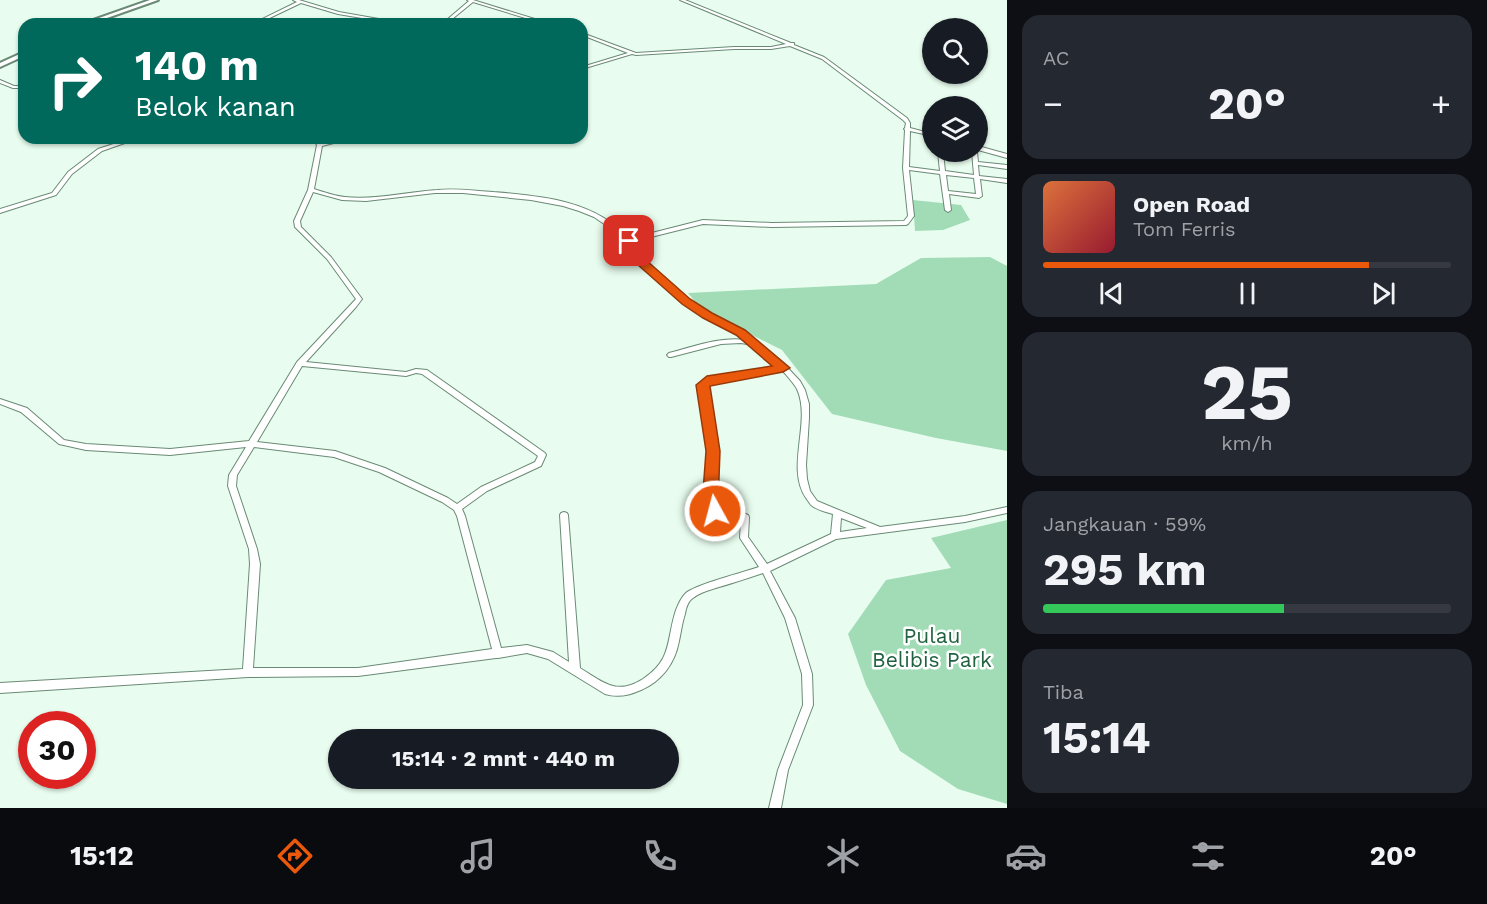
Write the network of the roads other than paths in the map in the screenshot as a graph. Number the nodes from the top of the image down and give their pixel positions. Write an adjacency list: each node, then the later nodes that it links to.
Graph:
1 (155, 0): 6 (street)
2 (164, 0): 7 (street)
3 (682, 0): 13 (street)
4 (297, 1): 8 (street); 9 (street)
5 (470, 1): 10 (street); 11 (street)
6 (103, 18)
7 (112, 18)
8 (265, 18)
9 (368, 18)
10 (451, 18)
11 (528, 18)
12 (588, 36): 14 (street)
13 (794, 44): 14 (street); 20 (street)
14 (631, 53): 16 (street)
15 (18, 59): 17 (street)
16 (588, 66)
17 (0, 67)
18 (0, 81): 19 (street)
19 (18, 87)
20 (906, 129): 21 (street); 30 (street)
21 (922, 133)
22 (118, 144): 37 (street)
23 (328, 144): 24 (street)
24 (320, 146): 34 (street)
25 (988, 151): 26 (street)
26 (1007, 156)
27 (941, 162): 31 (street)
28 (975, 163): 29 (street); 32 (street)
29 (1007, 166)
30 (906, 168): 31 (street); 38 (street)
31 (942, 172): 32 (street); 35 (street)
32 (978, 177): 33 (street); 35 (street)
33 (1007, 181)
34 (311, 190): 38 (street); 41 (street)
35 (945, 192): 36 (street)
36 (948, 210)
37 (0, 211)
38 (629, 241): 39 (street)
39 (754, 344): 40 (street); 42 (street)
40 (671, 355)
41 (300, 364): 44 (street); 45 (street)
42 (783, 368): 47 (street); 51 (street)
43 (0, 401): 44 (street)
44 (252, 444): 45 (street); 54 (street)
45 (457, 508): 52 (street)
46 (1007, 510): 49 (street)
47 (837, 514): 49 (street); 50 (street)
48 (564, 515): 53 (street)
49 (879, 530): 50 (street)
50 (835, 536): 51 (street)
51 (765, 569): 53 (street); 56 (street)
52 (498, 654): 53 (street); 54 (street)
53 (575, 670)
54 (248, 673): 55 (street)
55 (0, 688)
56 (776, 808)

